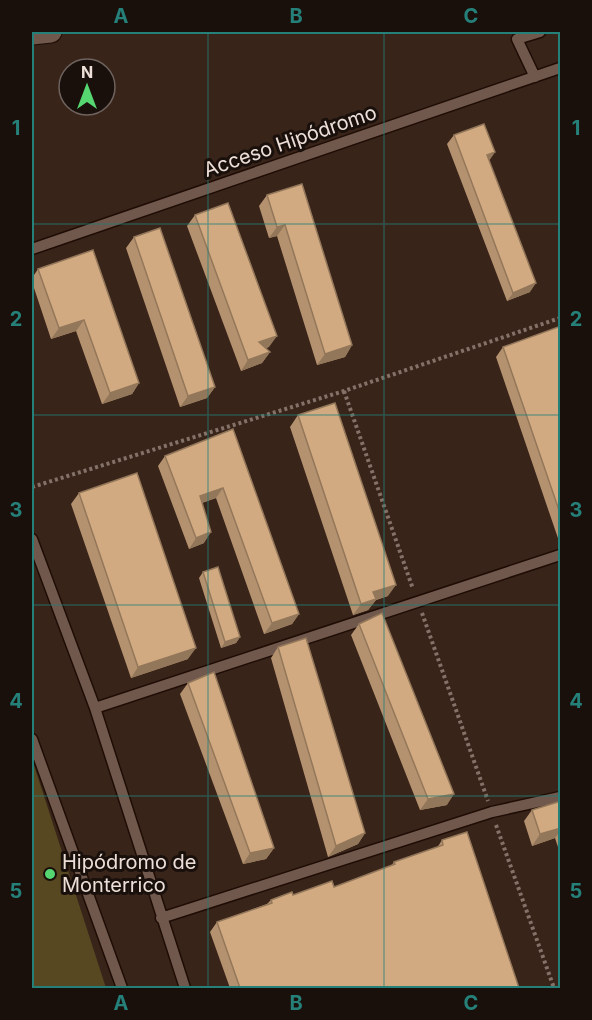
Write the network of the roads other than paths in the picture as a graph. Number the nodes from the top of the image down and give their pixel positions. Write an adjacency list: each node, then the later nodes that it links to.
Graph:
1 (51, 32): 3 (street)
2 (540, 32): 5 (lane)
3 (32, 34)
4 (561, 68): 5 (lane, Acceso Hipódromo)
5 (535, 77): 6 (lane, Acceso Hipódromo)
6 (32, 249)
7 (32, 539): 9 (lane)
8 (561, 555): 9 (lane)
9 (94, 708): 12 (lane)
10 (32, 739): 13 (lane)
11 (561, 797): 12 (lane)
12 (161, 918): 14 (lane)
13 (122, 988)
14 (185, 988)

